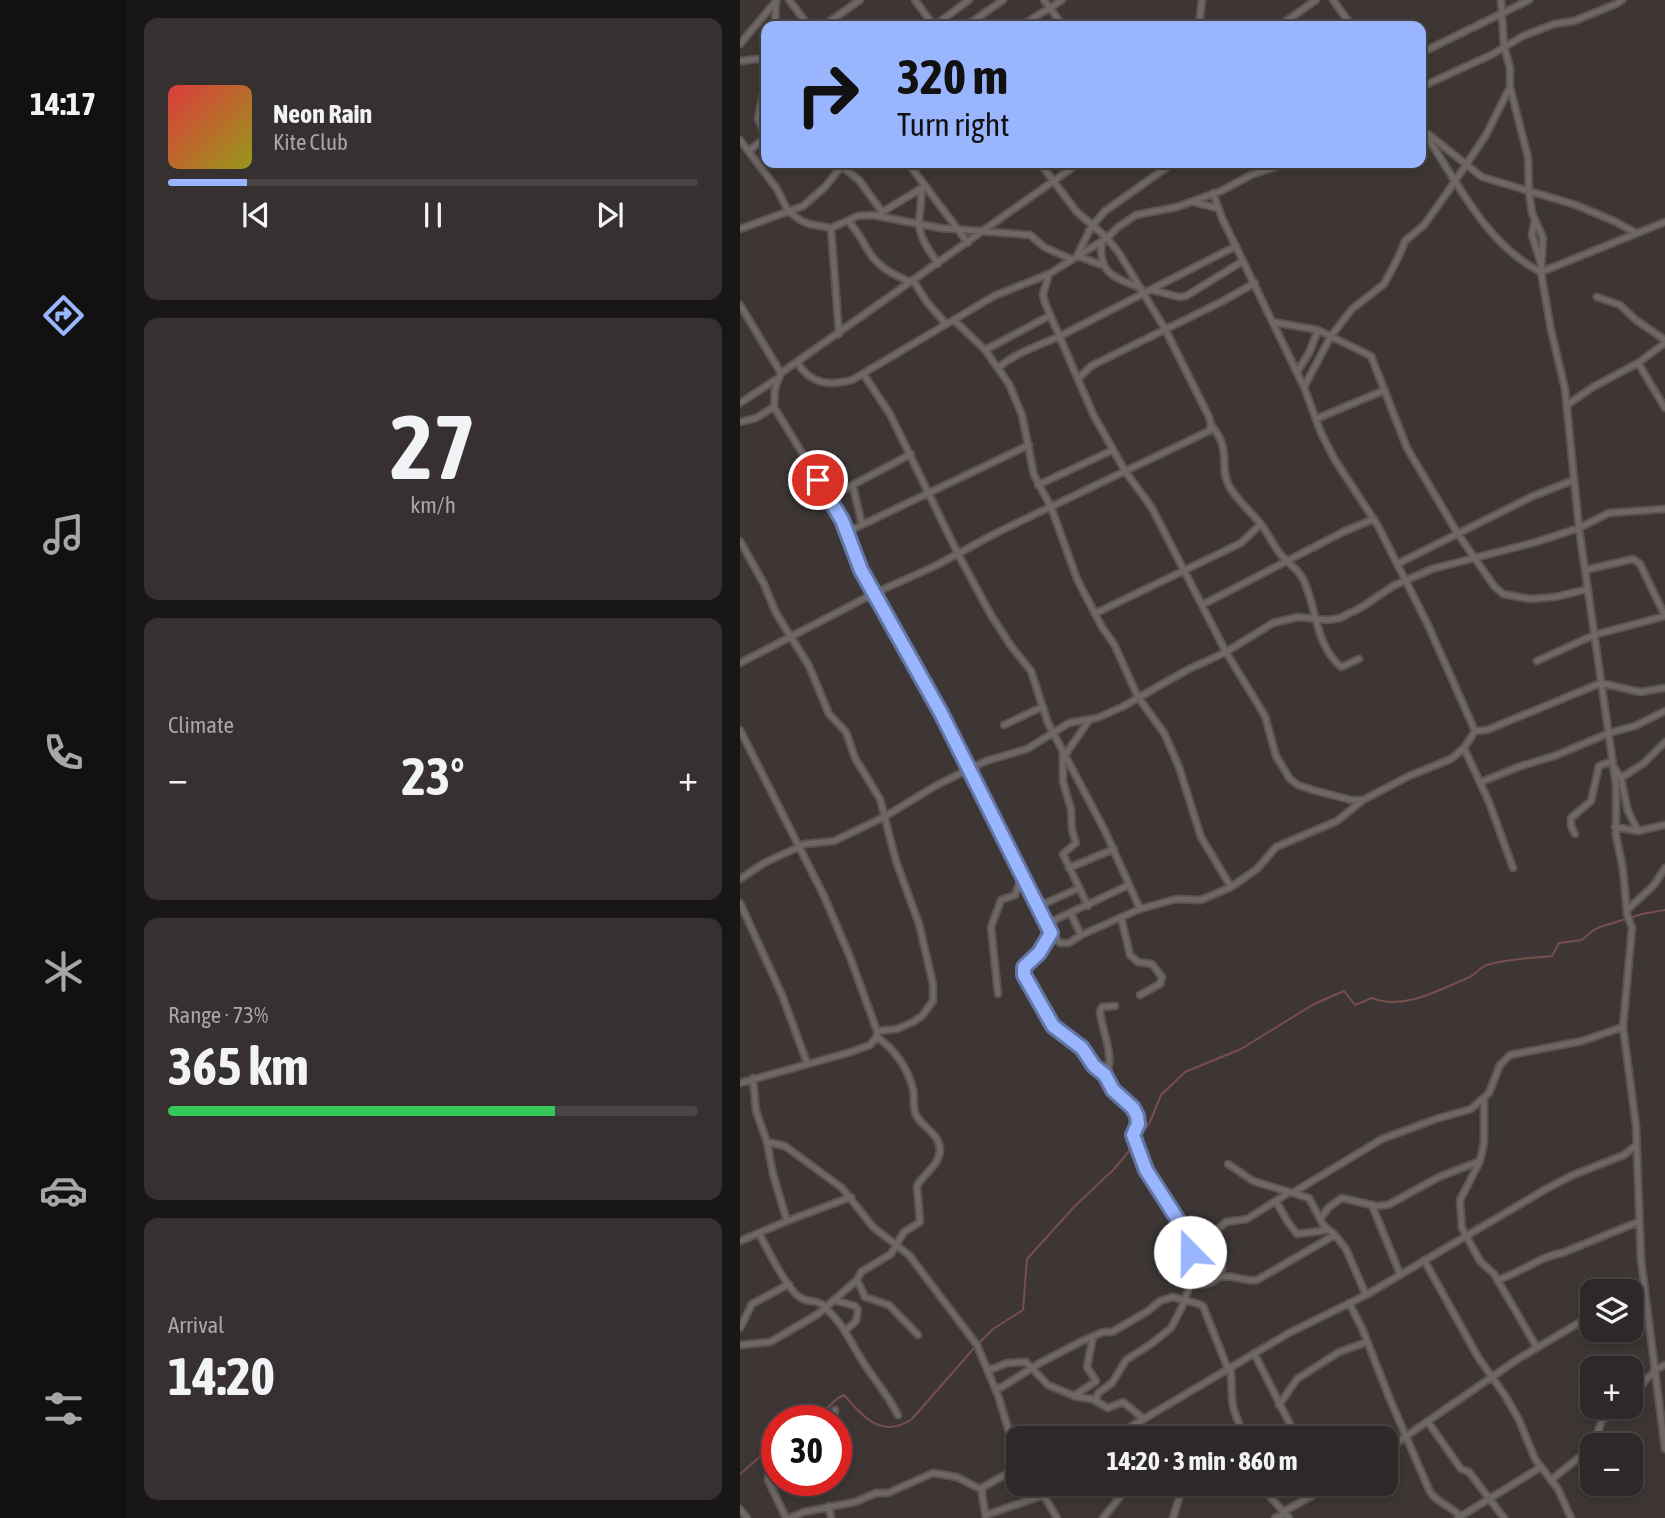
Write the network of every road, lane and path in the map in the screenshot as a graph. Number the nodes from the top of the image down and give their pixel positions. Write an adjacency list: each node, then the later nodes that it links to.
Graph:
1 (789, 0): 18 (street)
2 (860, 0): 19 (street)
3 (969, 0): 21 (street)
4 (1003, 0): 22 (street)
5 (1044, 0): 15 (street)
6 (1062, 0): 15 (street)
7 (1202, 0): 25 (street)
8 (1316, 0): 26 (street)
9 (1333, 0): 27 (street)
10 (1501, 0): 16 (street)
11 (1529, 0): 16 (street)
12 (1622, 0): 29 (street)
13 (776, 1): 17 (street); 28 (street)
14 (919, 1): 20 (street)
15 (1050, 8): 23 (street); 24 (street)
16 (1503, 14): 29 (street); 30 (street)
17 (775, 21)
18 (805, 21)
19 (830, 21)
20 (931, 21)
21 (941, 21)
22 (973, 21)
23 (1029, 21)
24 (1059, 21)
25 (1200, 21)
26 (1286, 21)
27 (1348, 21)
28 (740, 44)
29 (1504, 46): 33 (street); 34 (street)
30 (1426, 51)
31 (761, 59): 32 (street)
32 (740, 61)
33 (1426, 85)
34 (1509, 87): 42 (street); 56 (street)
35 (761, 104): 36 (street)
36 (761, 126)
37 (1426, 132): 42 (street)
38 (1426, 135): 53 (street)
39 (740, 140): 41 (street)
40 (761, 141): 41 (street)
41 (749, 151): 43 (street)
42 (1467, 163): 53 (street); 56 (street)
43 (761, 167)
44 (762, 168): 59 (street)
45 (840, 168): 59 (street)
46 (847, 168): 60 (street)
47 (911, 168): 54 (street)
48 (1044, 168): 52 (street)
49 (1071, 168): 52 (street)
50 (1166, 168): 65 (street)
51 (1272, 168): 55 (street)
52 (1053, 180): 65 (street); 69 (street)
53 (1456, 180): 78 (street); 94 (street)
54 (923, 187): 60 (street); 64 (street); 68 (street)
55 (1213, 193): 57 (street); 58 (street)
56 (1529, 193): 61 (street); 70 (street)
57 (1191, 201): 58 (street); 71 (street)
58 (1217, 208): 73 (street)
59 (788, 211): 66 (street); 67 (street)
60 (879, 214): 62 (street); 64 (street)
61 (1535, 220): 78 (street); 78 (street)
62 (848, 221): 66 (street); 80 (street)
63 (1665, 222): 70 (street)
64 (919, 223): 68 (street); 76 (street)
65 (1091, 227): 71 (street); 74 (street)
66 (831, 228): 92 (street)
67 (740, 229)
68 (957, 229): 69 (street); 72 (street)
69 (982, 233): 72 (street); 74 (street)
70 (1636, 233): 78 (street)
71 (1104, 240): 74 (street); 77 (street); 83 (street)
72 (968, 243): 76 (street)
73 (1236, 246): 75 (street); 82 (street)
74 (1074, 258): 77 (street); 79 (street)
75 (1243, 261): 81 (street); 82 (street)
76 (938, 264): 80 (street)
77 (1102, 265): 83 (street)
78 (1541, 269): 108 (street)
79 (1049, 274): 86 (street); 87 (street)
80 (912, 281): 89 (street); 92 (street)
81 (1255, 283): 88 (street); 90 (street)
82 (1152, 290): 83 (street)
83 (1143, 291): 90 (street); 93 (street)
84 (1597, 297): 95 (street)
85 (740, 305): 101 (street)
86 (1049, 316): 93 (street); 96 (street)
87 (954, 320): 89 (street); 96 (street)
88 (1273, 322): 91 (street); 100 (street)
89 (946, 324): 102 (street)
90 (1165, 329): 103 (street); 113 (street)
91 (1318, 330): 94 (street); 100 (street)
92 (839, 334): 97 (street)
93 (1059, 336): 99 (street); 103 (street)
94 (1331, 336): 105 (street); 106 (street)
95 (1665, 341): 98 (street)
96 (985, 350): 99 (street)
97 (797, 362): 101 (street); 102 (street)
98 (1638, 363): 108 (street); 110 (street)
99 (999, 367): 114 (street)
100 (1297, 372): 105 (street)
101 (781, 373): 104 (street)
102 (864, 375): 116 (street)
103 (1079, 378): 115 (street)
104 (777, 379): 107 (street); 109 (street)
105 (1304, 387): 111 (street)
106 (1385, 390): 111 (street); 130 (street)
107 (740, 403)
108 (1567, 405): 118 (street)
109 (774, 407): 112 (street); 122 (street)
110 (1665, 408)
111 (1316, 419): 125 (street)
112 (740, 422)
113 (1211, 425): 117 (street); 126 (street)
114 (1029, 445): 119 (street); 121 (street)
115 (1113, 450): 117 (street); 119 (street)
116 (911, 454): 120 (street); 121 (street)
117 (1125, 471): 123 (street); 136 (street)
118 (1574, 480): 128 (street); 130 (street)
119 (1038, 485): 123 (street)
120 (853, 486): 122 (street); 127 (street)
121 (930, 494): 127 (street); 132 (street)
122 (830, 497): 129 (street)
123 (1051, 507): 132 (street); 142 (street)
124 (1665, 509): 128 (street)
125 (1374, 519): 134 (street); 135 (street)
126 (1261, 524): 134 (street); 136 (street)
127 (862, 525): 129 (street)
128 (1579, 528): 133 (street); 137 (street)
129 (847, 532): 140 (street)
130 (1458, 534): 133 (street); 135 (street)
131 (740, 541): 145 (street)
132 (958, 554): 140 (street); 154 (street)
133 (1474, 557): 138 (street); 139 (street)
134 (1287, 561): 141 (street); 144 (street)
135 (1397, 564): 138 (street)
136 (1185, 570): 141 (street); 142 (street)
137 (1585, 570): 139 (street); 143 (street)
138 (1406, 580): 144 (street); 159 (street)
139 (1588, 589): 146 (street)
140 (875, 593): 145 (street); 166 (street)
141 (1202, 605): 147 (street)
142 (1096, 613): 153 (street)
143 (1665, 616): 146 (street)
144 (1313, 617): 147 (street); 148 (street)
145 (791, 635): 150 (street); 170 (street)
146 (1594, 635): 149 (street); 151 (street)
147 (1226, 652): 153 (street); 169 (street)
148 (1359, 659)
149 (1537, 662)
150 (740, 663)
151 (1601, 683): 152 (street); 159 (street); 160 (street)
152 (1665, 688)
153 (1138, 698): 156 (street); 183 (street)
154 (1042, 708): 157 (street); 161 (street)
155 (1665, 711): 160 (street)
156 (1091, 719): 161 (street); 164 (street)
157 (1004, 725)
158 (740, 730): 175 (street)
159 (1475, 732): 163 (street)
160 (1609, 733): 165 (street); 168 (street)
161 (1053, 734): 164 (street); 166 (street)
162 (1665, 742): 167 (street)
163 (1464, 748): 168 (street); 169 (street)
164 (1064, 754): 176 (street); 177 (street)
165 (1613, 763): 167 (street); 172 (street); 174 (street)
166 (970, 771): 170 (street); 180 (street)
167 (1621, 778): 173 (street)
168 (1481, 782): 178 (street)
169 (1363, 800): 183 (street)
170 (884, 817): 175 (street); 199 (street)
171 (1665, 825): 173 (street)
172 (1615, 827): 173 (street); 189 (street)
173 (1638, 831)
174 (1575, 834)
175 (799, 846): 181 (street); 199 (street)
176 (1114, 849): 177 (street); 182 (street)
177 (1069, 868): 184 (street)
178 (1513, 868)
179 (1665, 868): 189 (street)
180 (1022, 876): 187 (street); 195 (street)
181 (740, 879)
182 (1129, 885): 186 (street); 188 (street)
183 (1231, 887): 188 (street)
184 (1079, 888): 186 (street); 187 (street)
185 (740, 903): 200 (street)
186 (1088, 906): 190 (street)
187 (1038, 907): 192 (street)
188 (1140, 909): 191 (street)
189 (1627, 912): 198 (street)
190 (1071, 914): 192 (street); 194 (street)
191 (1121, 916): 194 (street); 196 (street)
192 (1046, 924): 193 (street)
193 (1051, 933): 194 (street); 202 (street)
194 (1081, 935)
195 (998, 994)
196 (1140, 995)
197 (1115, 1006): 202 (street)
198 (1623, 1027): 204 (street); 206 (street)
199 (877, 1034): 200 (street); 223 (street)
200 (807, 1063): 201 (street)
201 (753, 1078): 203 (street); 205 (street)
202 (1106, 1078): 230 (street)
203 (740, 1083)
204 (1484, 1099): 209 (street); 211 (street)
205 (767, 1142): 212 (street); 216 (street)
206 (1635, 1146): 207 (street); 208 (street)
207 (1624, 1156): 208 (street); 221 (street)
208 (1637, 1160): 217 (street)
209 (1480, 1161): 214 (street); 221 (street)
210 (1228, 1164): 211 (street)
211 (1292, 1192): 213 (street); 215 (street)
212 (851, 1197): 216 (street); 223 (street)
213 (1277, 1201): 218 (street); 226 (street)
214 (1372, 1205): 215 (street); 225 (street)
215 (1320, 1219): 218 (street)
216 (787, 1220): 219 (street)
217 (1638, 1222): 227 (street); 231 (street)
218 (1327, 1230): 220 (street)
219 (759, 1233): 222 (street); 229 (street)
220 (1336, 1235): 226 (street); 232 (street)
221 (1466, 1237): 224 (street); 227 (street)
222 (740, 1241)
223 (898, 1245): 228 (street); 248 (street)
224 (1424, 1260): 225 (street); 251 (street)
225 (1400, 1274): 232 (street)
226 (1217, 1278): 230 (street)
227 (1497, 1279): 244 (street)
228 (857, 1280): 233 (street); 240 (street)
229 (789, 1284): 236 (street); 238 (street)
230 (1192, 1284): 234 (street)
231 (1645, 1294): 250 (street)
232 (1366, 1296): 235 (street)
233 (834, 1300): 236 (street); 239 (street)
234 (1184, 1301): 241 (street); 249 (street); 255 (street)
235 (1349, 1303): 242 (street); 245 (street)
236 (826, 1307): 239 (street); 243 (street)
237 (1580, 1322): 244 (street)
238 (740, 1328)
239 (844, 1331): 257 (street)
240 (918, 1335)
241 (1093, 1337): 247 (street); 254 (street)
242 (1367, 1342): 256 (street); 264 (street)
243 (740, 1345)
244 (1536, 1346): 251 (street)
245 (1254, 1353): 249 (street); 256 (street)
246 (1665, 1365): 250 (street)
247 (1033, 1367): 248 (street); 253 (street); 254 (street)
248 (987, 1368): 253 (street)
249 (1229, 1368): 258 (street); 262 (street)
250 (1654, 1371): 252 (street); 266 (street)
251 (1493, 1376): 259 (street); 268 (street)
252 (1643, 1383)
253 (995, 1388): 260 (street)
254 (1074, 1396): 255 (street)
255 (1096, 1401): 258 (street)
256 (1279, 1405): 263 (street)
257 (898, 1415)
258 (1144, 1419): 261 (street)
259 (1428, 1422): 264 (street); 279 (street)
260 (1007, 1426)
261 (1134, 1426)
262 (1241, 1426)
263 (1290, 1426)
264 (1407, 1437): 265 (street); 284 (street)
265 (1398, 1443)
266 (1665, 1449)
267 (1580, 1457): 270 (street)
268 (1541, 1467): 270 (street); 279 (street)
269 (1006, 1474): 271 (street)
270 (1551, 1480): 293 (street)
271 (982, 1490): 280 (street); 283 (street)
272 (774, 1496): 286 (street)
273 (1041, 1496): 283 (street)
274 (1045, 1496): 288 (street)
275 (1121, 1496): 289 (street)
276 (1180, 1496): 290 (street)
277 (1269, 1496): 282 (street)
278 (1314, 1496): 282 (street)
279 (1489, 1499): 284 (street); 292 (street)
280 (829, 1506): 286 (street); 287 (street)
281 (740, 1509): 285 (street)
282 (1286, 1515): 291 (street)
283 (986, 1516)
284 (1459, 1517)
285 (747, 1518)
286 (788, 1518)
287 (831, 1518)
288 (1057, 1518)
289 (1103, 1518)
290 (1173, 1518)
291 (1275, 1518)
292 (1504, 1518)
293 (1571, 1518)

